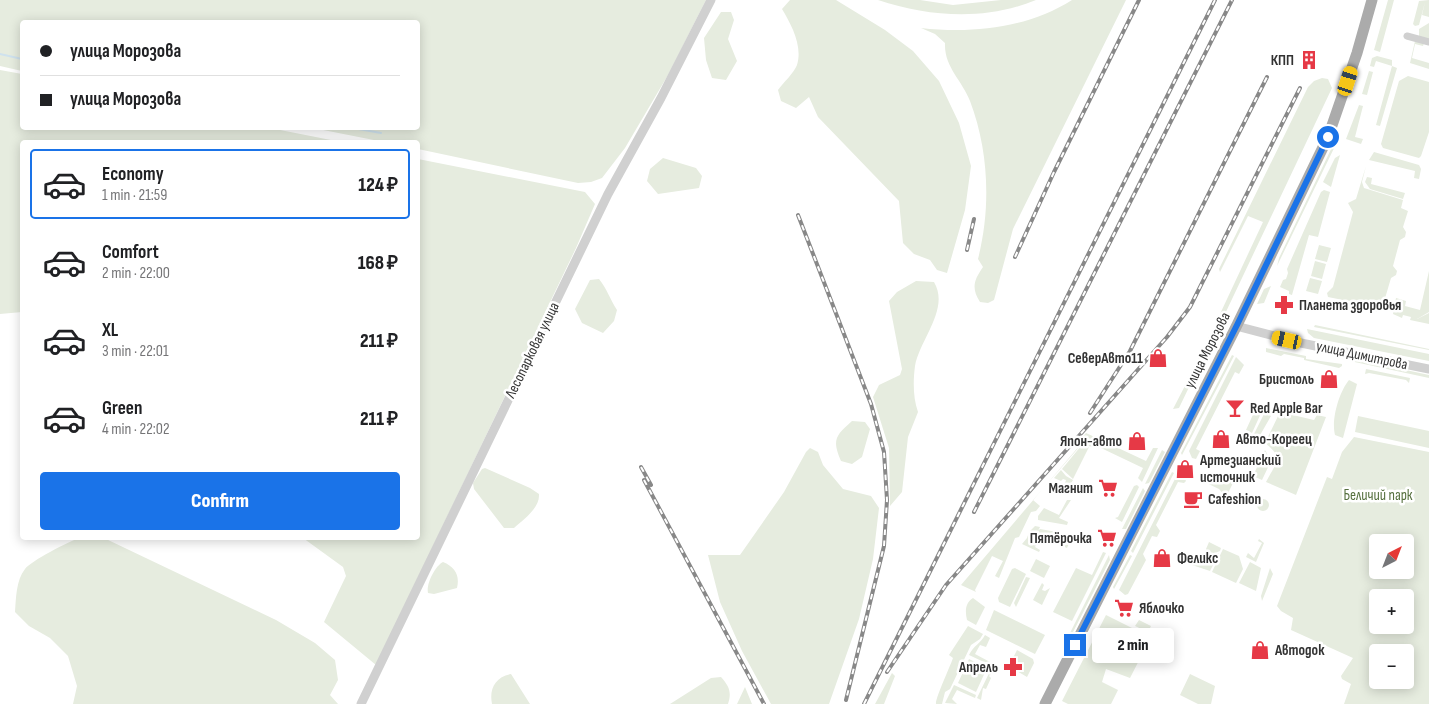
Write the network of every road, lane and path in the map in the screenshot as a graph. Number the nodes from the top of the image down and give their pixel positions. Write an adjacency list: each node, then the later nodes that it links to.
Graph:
1 (711, 0): 7 (street, Лесопарковая улица)
2 (1372, 0): 5 (main road, улица Морозова)
3 (1407, 36): 4 (street)
4 (1429, 42)
5 (1236, 326): 6 (street, улица Димитрова); 8 (main road, улица Морозова)
6 (1429, 369)
7 (361, 704)
8 (1045, 704)

